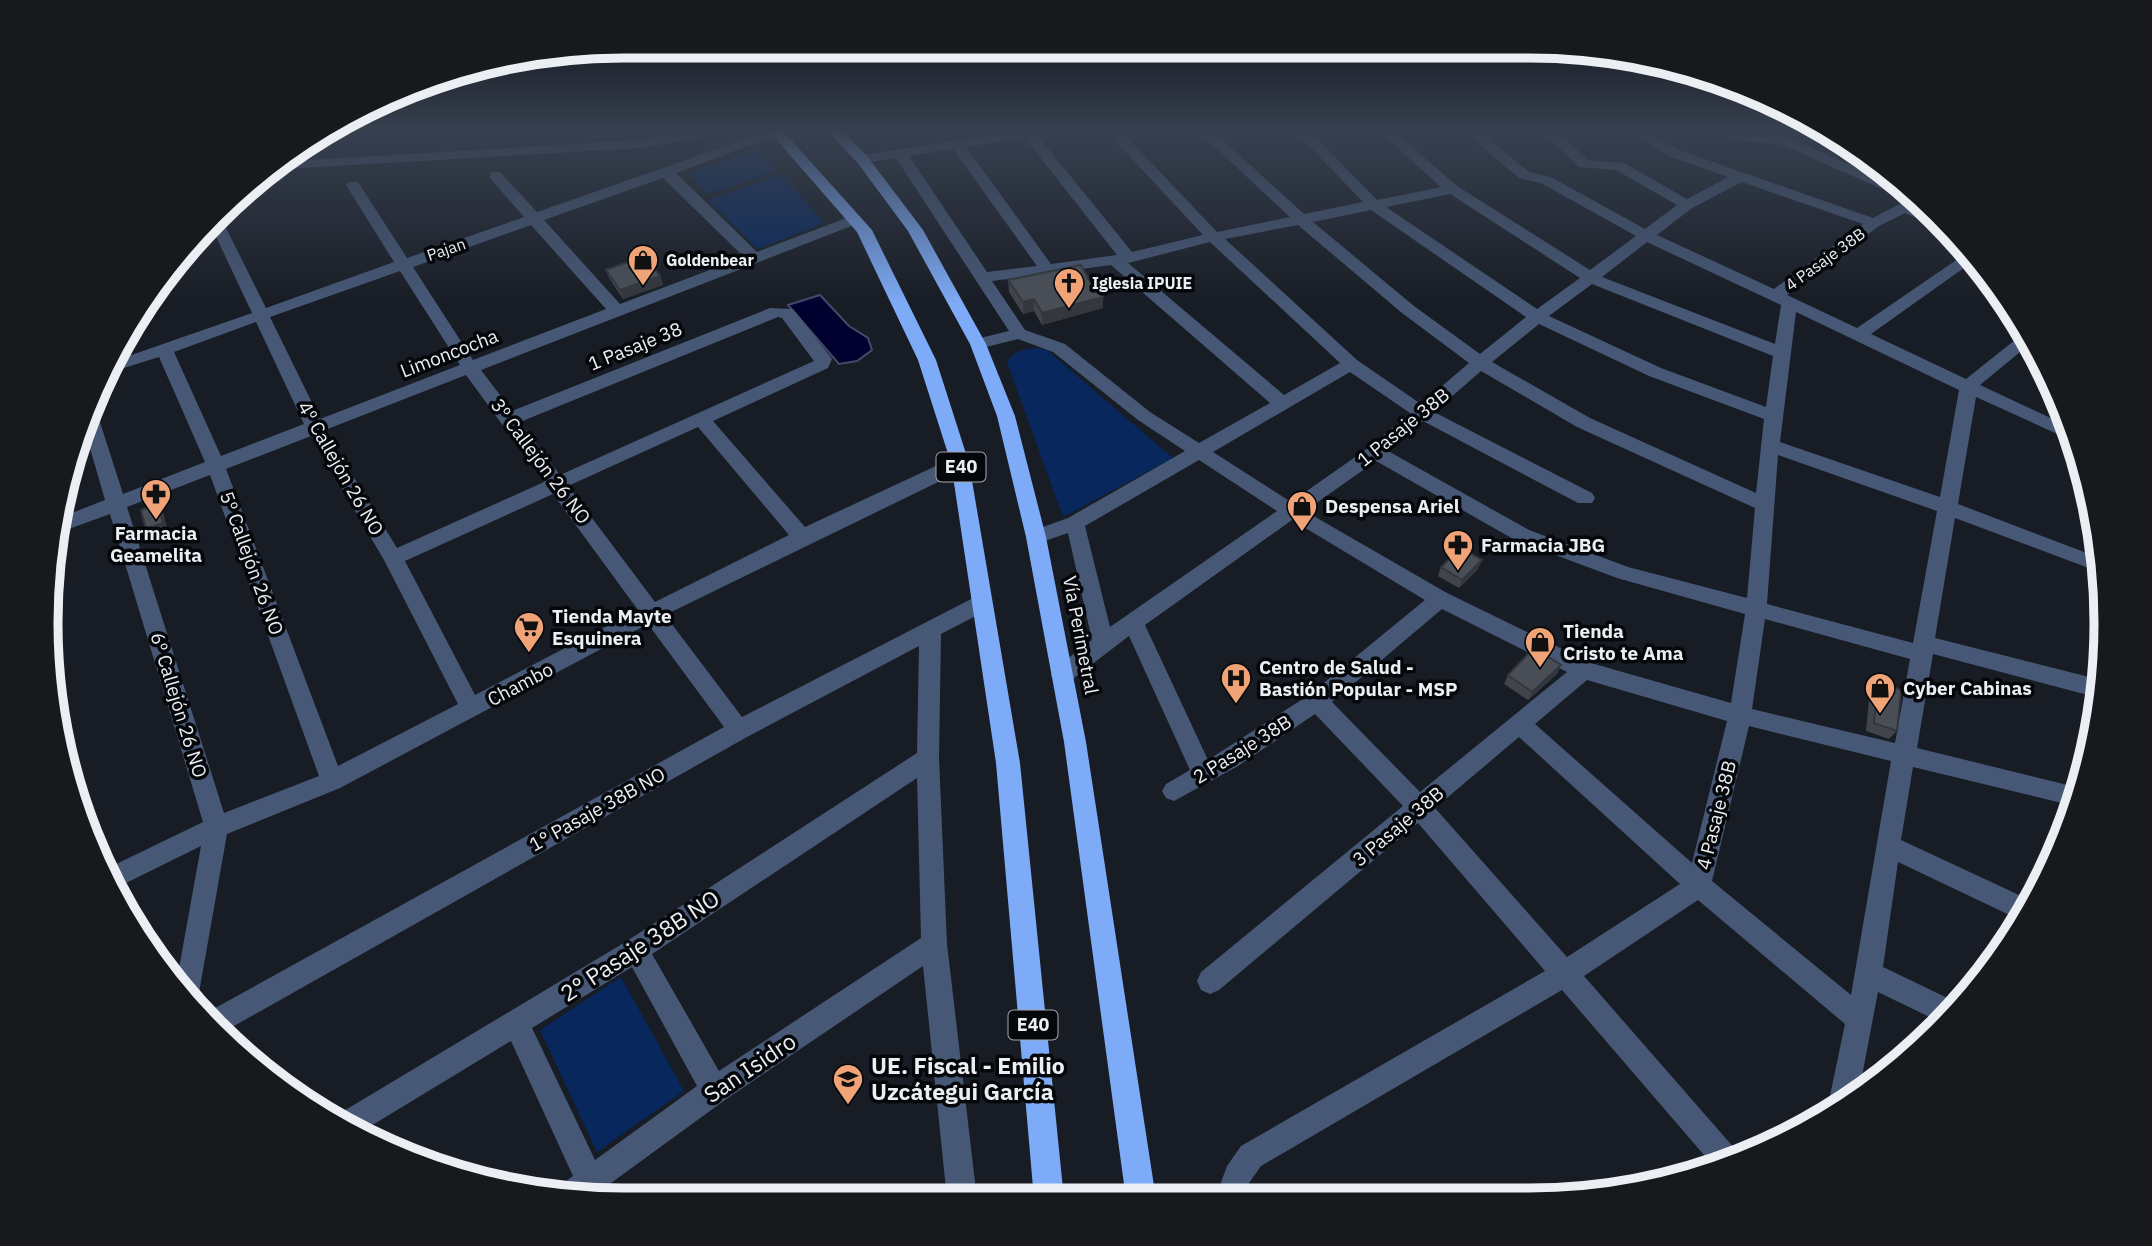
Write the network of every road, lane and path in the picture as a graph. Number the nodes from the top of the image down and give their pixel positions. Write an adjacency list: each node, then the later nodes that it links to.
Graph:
1 (356, 189): 31 (street, 3º Callejón 26 NO)
2 (508, 189): 21 (street)
3 (618, 189): 21 (street, Pajan)
4 (684, 189): 28 (street)
5 (828, 189): 23 (highway, E40)
6 (885, 189): 42 (highway, Vía Perimetral / E40)
7 (923, 189): 33 (street)
8 (989, 189): 32 (street)
9 (1070, 189): 29 (street)
10 (1168, 189): 27 (street)
11 (1267, 189): 22 (street)
12 (1359, 189): 18 (street)
13 (1452, 189): 18 (street); 34 (street)
14 (1562, 189): 26 (street)
15 (1659, 189): 19 (street)
16 (1717, 189): 19 (street, 1 Pasaje 38B)
17 (1778, 189): 24 (street)
18 (1374, 205): 22 (street); 38 (street)
19 (1687, 205): 26 (street, 1 Pasaje 38B)
20 (1909, 205): 24 (street, 4 Pasaje 38B)
21 (534, 219): 31 (street, Pajan); 36 (street)
22 (1299, 219): 27 (street); 45 (street)
23 (855, 220): 28 (street, Limoncocha); 61 (highway, E40)
24 (1874, 223): 35 (street, 4 Pasaje 38B)
25 (219, 227): 37 (street, 4º Callejón 26 NO)
26 (1647, 236): 34 (street, 1 Pasaje 38B); 35 (street)
27 (1213, 237): 29 (street); 47 (street)
28 (756, 259): 36 (street, Limoncocha)
29 (1122, 259): 32 (street); 50 (street)
30 (1963, 262): 40 (street)
31 (404, 264): 37 (street, Pajan); 48 (street, 3º Callejón 26 NO)
32 (1047, 269): 33 (street)
33 (981, 278): 39 (street)
34 (1591, 278): 38 (street, 1 Pasaje 38B); 44 (street)
35 (1782, 299): 40 (street); 44 (street, 4 Pasaje 38B)
36 (617, 311): 48 (street, Limoncocha)
37 (261, 315): 43 (street, Pajan); 56 (street, 4º Callejón 26 NO)
38 (1537, 317): 45 (street, 1 Pasaje 38B); 52 (street)
39 (1019, 334): 42 (street); 59 (street)
40 (1859, 335): 49 (street)
41 (2021, 343): 49 (street)
42 (978, 344): 72 (highway, Vía Perimetral / E40)
43 (164, 349): 46 (street, Pajan); 62 (street, 5º Callejón 26 NO)
44 (1784, 354): 52 (street, 4 Pasaje 38B)
45 (1482, 363): 51 (street, 1 Pasaje 38B); 66 (street)
46 (121, 364)
47 (1351, 364): 50 (street); 51 (street)
48 (470, 368): 53 (street, 3º Callejón 26 NO); 56 (street, Limoncocha)
49 (1969, 384): 57 (street); 67 (street)
50 (1282, 403): 59 (street)
51 (1422, 412): 60 (street, 1 Pasaje 38B); 64 (street)
52 (1773, 416): 58 (street, 4 Pasaje 38B)
53 (510, 419): 54 (street, 1 Pasaje 38); 63 (street, 3º Callejón 26 NO)
54 (701, 419): 63 (street); 71 (street)
55 (93, 428): 65 (street, 6º Callejón 26 NO)
56 (315, 428): 62 (street, Limoncocha); 73 (street, 4º Callejón 26 NO)
57 (2060, 429)
58 (1770, 445): 66 (street, 4 Pasaje 38B); 67 (street)
59 (1196, 451): 68 (street); 70 (street)
60 (1375, 452): 68 (street, 1 Pasaje 38B); 77 (street)
61 (960, 463): 71 (street, Chambo); 76 (highway, E40)
62 (216, 466): 65 (street, Limoncocha); 94 (street, 5º Callejón 26 NO)
63 (558, 483): 73 (street); 78 (street, 3º Callejón 26 NO)
64 (1585, 498)
65 (117, 503): 69 (street, Limoncocha); 98 (street, 6º Callejón 26 NO)
66 (1765, 505): 77 (street, 4 Pasaje 38B)
67 (1947, 507): 74 (street); 82 (street)
68 (1291, 511): 75 (street); 79 (street, 1 Pasaje 38B)
69 (67, 522)
70 (1075, 523): 72 (street); 81 (street)
71 (802, 537): 78 (street, Chambo)
72 (1036, 537): 84 (highway, Vía Perimetral / E40)
73 (393, 558): 87 (street, 4º Callejón 26 NO)
74 (2090, 561)
75 (1440, 599): 83 (street); 86 (street, 2 Pasaje 38B)
76 (982, 603): 80 (street, 1° Pasaje 38B NO); 120 (highway, E40)
77 (1756, 609): 82 (street); 88 (street, 4 Pasaje 38B)
78 (651, 613): 87 (street, Chambo); 90 (street, 3º Callejón 26 NO)
79 (1133, 622): 81 (street, 1 Pasaje 38B); 93 (street)
80 (930, 630): 90 (street, 1° Pasaje 38B NO); 92 (street)
81 (1102, 643): 84 (street, 1 Pasaje 38B)
82 (1923, 649): 85 (street); 91 (street)
83 (1584, 670): 88 (street); 89 (street, 3 Pasaje 38B)
84 (1062, 675): 121 (highway, Vía Perimetral / E40)
85 (2090, 687)
86 (1317, 701): 93 (street, 2 Pasaje 38B); 97 (street)
87 (471, 710): 94 (street, Chambo)
88 (1740, 715): 91 (street); 101 (street, 4 Pasaje 38B)
89 (1520, 724): 97 (street, 3 Pasaje 38B); 101 (street)
90 (740, 730): 111 (street, 1° Pasaje 38B NO)
91 (1903, 756): 96 (street); 99 (street)
92 (928, 758): 103 (street); 104 (street, 2° Pasaje 38B NO)
93 (1203, 774): 95 (street, 2 Pasaje 38B)
94 (332, 781): 98 (street, Chambo)
95 (1174, 791)
96 (2067, 795)
97 (1420, 808): 105 (street); 107 (street, 3 Pasaje 38B)
98 (216, 827): 100 (street, Chambo); 108 (street, 6º Callejón 26 NO)
99 (1888, 846): 102 (street); 106 (street)
100 (117, 876)
101 (1699, 886): 105 (street, 4 Pasaje 38B); 110 (street)
102 (2018, 907)
103 (934, 944): 113 (street, San Isidro); 119 (street)
104 (636, 950): 112 (street, 2° Pasaje 38B NO); 113 (street)
105 (1566, 973): 116 (street); 122 (street, 4 Pasaje 38B)
106 (1869, 974): 109 (street); 110 (street)
107 (1210, 981)
108 (189, 985)
109 (1942, 1009)
110 (1858, 1018): 114 (street)
111 (220, 1019)
112 (517, 1025): 115 (street, 2° Pasaje 38B NO); 117 (street)
113 (715, 1090): 118 (street, San Isidro)
114 (1844, 1092)
115 (355, 1121)
116 (1722, 1154)
117 (579, 1186)
118 (582, 1187)
119 (961, 1188)
120 (1048, 1188)
121 (1139, 1188)
122 (1233, 1188)

